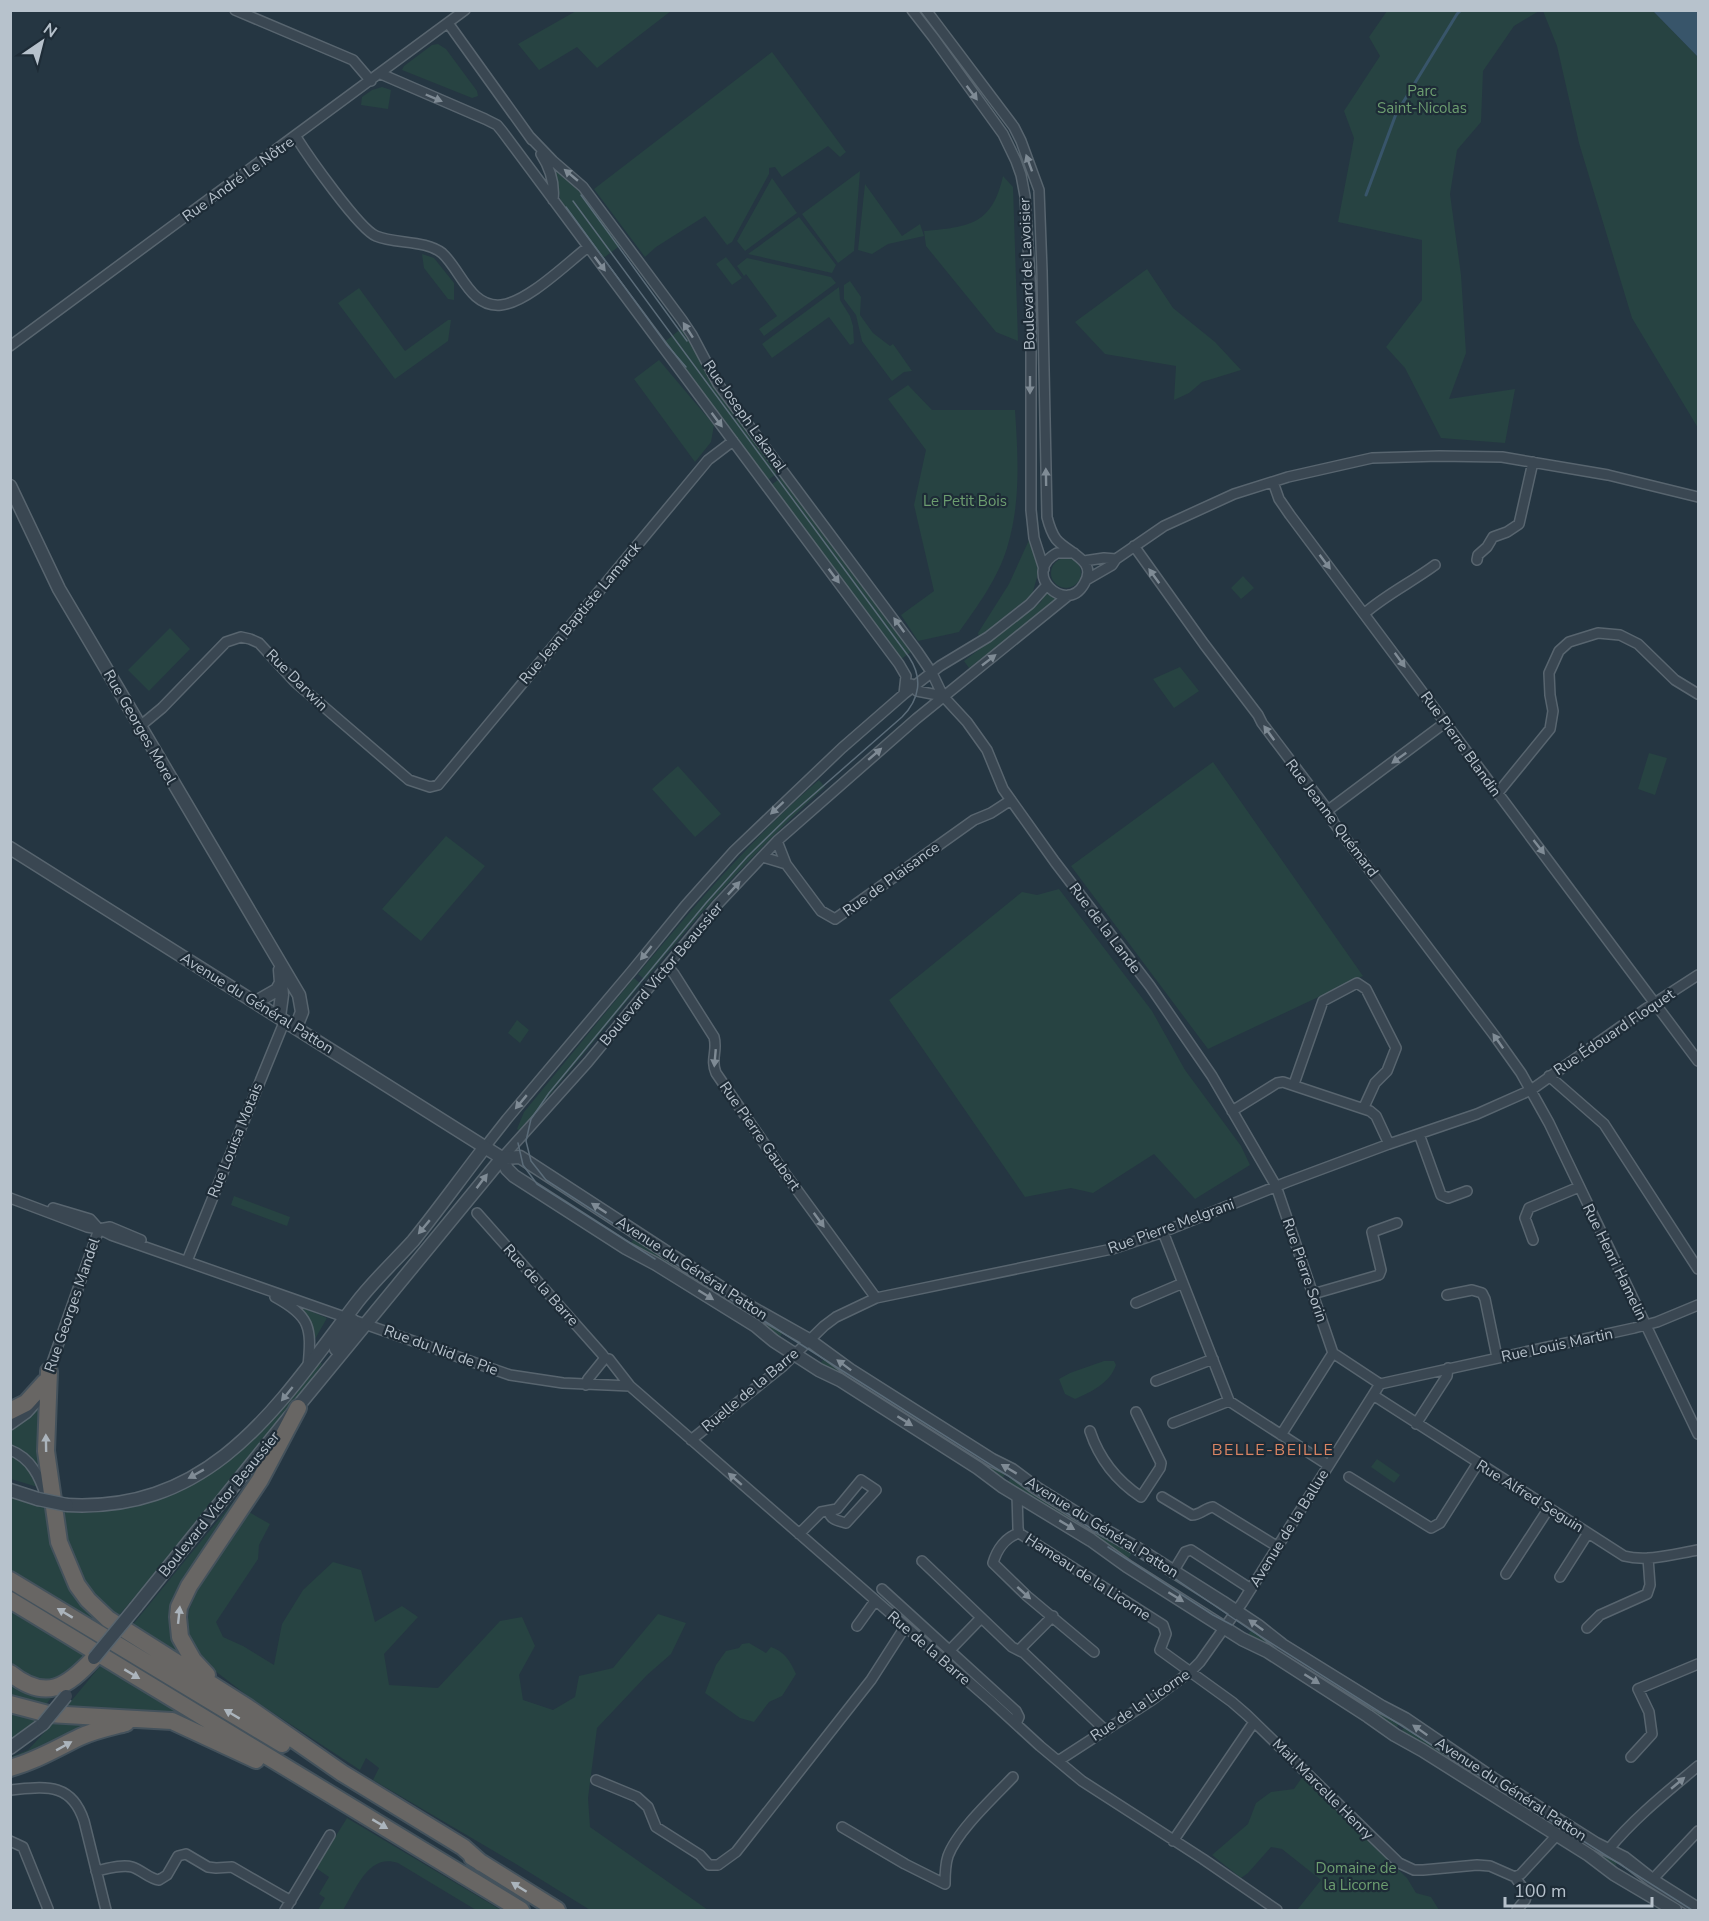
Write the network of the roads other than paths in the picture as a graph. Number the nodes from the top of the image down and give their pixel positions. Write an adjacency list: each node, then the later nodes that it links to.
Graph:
1 (235, 10): 7 (street)
2 (465, 10): 5 (street, Rue André Le Nôtre)
3 (912, 10): 24 (street, Boulevard de Lavoisier, one-way to 24)
4 (926, 10): 19 (street, Boulevard de Lavoisier, one-way to 4)
5 (448, 23): 6 (street, Rue André Le Nôtre); 9 (street, Rue Joseph Lakanal)
6 (381, 74): 7 (street, Rue André Le Nôtre); 10 (street, one-way to 10)
7 (371, 81): 8 (street, Rue André Le Nôtre)
8 (296, 137): 11 (street); 12 (street, Rue André Le Nôtre)
9 (530, 137): 10 (street, Rue Joseph Lakanal); 29 (street, Rue Joseph Lakanal, one-way to 9)
10 (553, 200): 11 (street, Rue Joseph Lakanal)
11 (588, 247): 13 (street, Rue Joseph Lakanal, one-way to 13)
12 (10, 346)
13 (733, 441): 30 (street, Rue Joseph Lakanal, one-way to 30); 35 (street, Rue Jean Baptiste Lamarck)
14 (1533, 462): 15 (street); 17 (street); 21 (street)
15 (1273, 482): 18 (street); 28 (street, Rue Pierre Blandin, one-way to 28)
16 (10, 486): 34 (street, Rue Georges Morel)
17 (1698, 497)
18 (1134, 546): 20 (street); 38 (street, Rue Jeanne Quémard, one-way to 18)
19 (1074, 553): 22 (street); 24 (street)
20 (1116, 559): 22 (street); 25 (street)
21 (1477, 560)
22 (1084, 561): 25 (street)
23 (1435, 565): 28 (street)
24 (1044, 569): 26 (street)
25 (1086, 580): 27 (street)
26 (1047, 585): 27 (street); 29 (street, Boulevard Victor Beaussier)
27 (1069, 595): 32 (street, Boulevard Victor Beaussier, one-way to 27)
28 (1365, 613): 33 (street, Rue Pierre Blandin, one-way to 33)
29 (932, 673): 30 (street, Boulevard Victor Beaussier); 32 (street, Rue de la Lande)
30 (909, 691): 32 (street); 60 (street, Boulevard Victor Beaussier, one-way to 60)
31 (1698, 694): 36 (street)
32 (943, 696): 37 (street, Rue de la Lande); 39 (street, Boulevard Victor Beaussier, one-way to 32)
33 (1446, 722): 36 (street, Rue Pierre Blandin); 38 (street, one-way to 38)
34 (139, 727): 35 (street, Rue Darwin); 43 (street, Rue Georges Morel)
35 (430, 787)
36 (1497, 794): 50 (street, Rue Pierre Blandin, one-way to 50)
37 (1011, 800): 42 (street, Rue de Plaisance); 57 (street, Rue de la Lande)
38 (1327, 811): 55 (street, Rue Jeanne Quémard, one-way to 38)
39 (777, 842): 41 (street, Boulevard Victor Beaussier); 42 (street, Rue de Plaisance)
40 (10, 848): 49 (street, Avenue du Général Patton)
41 (763, 857): 42 (street); 44 (street, Boulevard Victor Beaussier, one-way to 41)
42 (786, 864)
43 (279, 963): 46 (street, Rue Georges Morel); 47 (street, Rue Georges Morel)
44 (667, 966): 61 (street, Boulevard Victor Beaussier); 78 (street, Rue Pierre Gaubert, one-way to 78)
45 (1698, 975): 50 (street, Rue Édouard Floquet)
46 (282, 981): 48 (street, Rue Georges Morel); 49 (street)
47 (299, 995): 48 (street); 51 (street)
48 (282, 996): 51 (street, Rue Georges Morel)
49 (256, 1002): 51 (street, Avenue du Général Patton)
50 (1654, 1004): 52 (street, Rue Pierre Blandin); 53 (street, Rue Édouard Floquet)
51 (286, 1021): 60 (street, Avenue du Général Patton); 72 (street, Rue Louisa Motais)
52 (1698, 1061)
53 (1550, 1076): 55 (street, Rue Édouard Floquet); 73 (street)
54 (1294, 1084): 56 (street); 56 (street); 57 (street)
55 (1531, 1090): 58 (street, Rue Pierre Melgrani); 63 (street, Rue Henri Hamelin)
56 (1364, 1107): 59 (street)
57 (1232, 1111): 62 (street, Rue de la Lande)
58 (1419, 1134): 59 (street, Rue Pierre Melgrani); 64 (street)
59 (1389, 1144): 62 (street, Rue Pierre Melgrani)
60 (485, 1147): 61 (street, Avenue du Général Patton); 81 (street, Boulevard Victor Beaussier, one-way to 81)
61 (502, 1158): 82 (street, Boulevard Victor Beaussier, one-way to 61); 84 (street, Avenue du Général Patton, one-way to 61); 86 (street, Avenue du Général Patton, one-way to 86)
62 (1276, 1186): 70 (street, Rue Pierre Melgrani); 76 (street, Rue Pierre Sorin)
63 (1579, 1187): 71 (street); 83 (street, Rue Henri Hamelin)
64 (1467, 1191)
65 (10, 1193): 69 (street, Rue du Nid de Pie)
66 (10, 1198): 69 (street, Rue du Nid de Pie)
67 (477, 1213): 88 (street, Rue de la Barre)
68 (1397, 1223): 76 (street)
69 (99, 1229): 72 (street, Rue du Nid de Pie); 92 (street, Rue Georges Mandel)
70 (1163, 1232): 74 (street); 78 (street, Rue Pierre Melgrani)
71 (1533, 1240)
72 (187, 1261): 75 (street, Rue du Nid de Pie)
73 (1698, 1269)
74 (1183, 1283): 79 (street); 89 (street)
75 (257, 1287): 81 (street, Rue du Nid de Pie); 90 (street, Rue du Nid de Pie)
76 (1313, 1294): 85 (street, Rue Pierre Sorin)
77 (1447, 1295): 87 (street)
78 (876, 1298): 84 (street, Rue Pierre Melgrani)
79 (1136, 1303)
80 (1698, 1305): 83 (street, Rue Louis Martin)
81 (347, 1316): 82 (street, Rue du Nid de Pie); 90 (street, Boulevard Victor Beaussier); 99 (street, Boulevard Victor Beaussier)
82 (367, 1324): 95 (street, Rue du Nid de Pie); 99 (street, Boulevard Victor Beaussier)
83 (1646, 1325): 87 (street, Rue Louis Martin); 106 (street, Rue Henri Hamelin)
84 (809, 1340): 86 (street, Ruelle de la Barre); 126 (street, Avenue du Général Patton, one-way to 84)
85 (1333, 1353): 94 (street); 107 (street)
86 (794, 1354): 108 (street, Ruelle de la Barre); 114 (street, Avenue du Général Patton, one-way to 114)
87 (1497, 1357): 91 (street, Rue Louis Martin)
88 (604, 1358): 95 (street); 96 (street, Rue de la Barre)
89 (1213, 1359): 93 (street); 98 (street)
90 (308, 1367): 113 (street, Boulevard Victor Beaussier, one-way to 113, bridge)
91 (1448, 1368): 94 (street, Rue Louis Martin); 103 (street)
92 (47, 1376): 100 (highway); 104 (street, Rue Georges Mandel); 121 (highway, one-way to 92)
93 (1156, 1381)
94 (1380, 1384): 97 (street, Avenue de la Ballue)
95 (586, 1385): 96 (street, Rue du Nid de Pie)
96 (630, 1386): 108 (street, Rue de la Barre)
97 (1373, 1395): 103 (street, Rue Alfred Seguin); 111 (street, Avenue de la Ballue)
98 (1230, 1401): 102 (street); 107 (street)
99 (301, 1405): 144 (street, Boulevard Victor Beaussier, bridge); 150 (highway, one-way to 99)
100 (10, 1411)
101 (1136, 1412): 105 (street)
102 (1173, 1423)
103 (1416, 1424): 110 (street, Rue Alfred Seguin)
104 (10, 1425)
105 (1090, 1431)
106 (1698, 1434)
107 (1281, 1435): 111 (street)
108 (691, 1440): 120 (street, Rue de la Barre, one-way to 108)
109 (10, 1450): 121 (street)
110 (1478, 1463): 112 (street); 116 (street, Rue Alfred Seguin)
111 (1328, 1465): 122 (street, Avenue de la Ballue)
112 (1349, 1477)
113 (10, 1490)
114 (1017, 1494): 118 (street, Hameau de la Licorne); 139 (street, Avenue du Général Patton, one-way to 139)
115 (1162, 1497): 122 (street)
116 (1549, 1508): 119 (street, Rue Alfred Seguin); 127 (street)
117 (829, 1511): 117 (street); 120 (street)
118 (1019, 1533): 135 (street, Hameau de la Licorne, one-way to 135); 147 (street, Hameau de la Licorne)
119 (1588, 1533): 124 (street, Rue Alfred Seguin); 128 (street)
120 (799, 1534): 133 (street, Rue de la Barre)
121 (60, 1542): 150 (highway)
122 (1278, 1547): 130 (street, Avenue de la Ballue)
123 (1698, 1550): 124 (street, Rue Alfred Seguin)
124 (1648, 1558): 140 (street)
125 (922, 1561): 136 (street)
126 (1173, 1572): 130 (street); 134 (street, Avenue du Général Patton)
127 (1506, 1574)
128 (1560, 1577)
129 (10, 1580): 171 (highway, one-way to 129)
130 (1251, 1588): 134 (street, Avenue de la Ballue)
131 (882, 1589): 141 (street)
132 (10, 1600): 163 (highway, one-way to 163)
133 (875, 1600): 137 (street); 138 (street, Rue de la Barre)
134 (1236, 1612): 139 (street, Rue de la Licorne); 170 (street, Avenue du Général Patton, one-way to 134)
135 (1053, 1616): 142 (street); 143 (street, Hameau de la Licorne)
136 (981, 1618): 141 (street); 142 (street)
137 (857, 1626)
138 (905, 1627): 153 (street, Rue de la Barre); 161 (street)
139 (1225, 1628): 147 (street, Rue de la Licorne); 167 (street, Avenue du Général Patton, one-way to 167)
140 (1587, 1628)
141 (950, 1650): 153 (street)
142 (1019, 1650): 154 (street)
143 (1094, 1652)
144 (94, 1658): 146 (highway)
145 (1698, 1664): 156 (street)
146 (83, 1672): 148 (highway); 155 (street, bridge)
147 (1190, 1672): 152 (street, Mail Marcelle Henry); 154 (street, Rue de la Licorne)
148 (10, 1673)
149 (10, 1704): 151 (highway)
150 (247, 1707): 171 (highway)
151 (156, 1719): 159 (highway, one-way to 151); 163 (highway)
152 (1254, 1722): 169 (street); 173 (street, Mail Marcelle Henry)
153 (1016, 1724): 157 (street, Rue de la Barre)
154 (1105, 1730): 157 (street, Rue de la Licorne)
155 (10, 1748)
156 (1631, 1757)
157 (1058, 1761): 169 (street, Rue de la Barre)
158 (1698, 1766): 170 (street, one-way to 158)
159 (10, 1768)
160 (1013, 1777): 164 (street)
161 (596, 1780)
162 (10, 1790): 172 (street)
163 (330, 1794): 182 (highway, one-way to 182)
164 (842, 1827)
165 (1698, 1831): 174 (street)
166 (330, 1835): 175 (street)
167 (1557, 1835): 173 (street); 177 (street, Avenue du Général Patton)
168 (10, 1841): 179 (street)
169 (1173, 1841): 176 (street, Rue de la Barre)
170 (1608, 1850): 174 (street, Avenue du Général Patton)
171 (481, 1863): 183 (highway, one-way to 171)
172 (96, 1871): 175 (street); 180 (street)
173 (1515, 1877): 184 (street)
174 (1652, 1880): 178 (street, Avenue du Général Patton)
175 (291, 1901): 181 (street)
176 (1273, 1909)
177 (1668, 1909)
178 (1698, 1909)
179 (47, 1911)
180 (106, 1911)
181 (285, 1911)
182 (521, 1911)
183 (557, 1911)
184 (1517, 1911)

